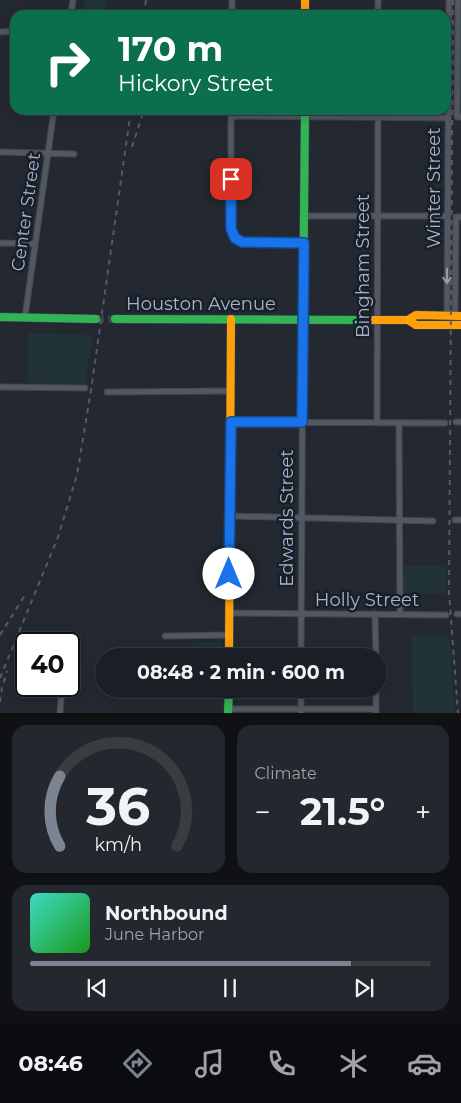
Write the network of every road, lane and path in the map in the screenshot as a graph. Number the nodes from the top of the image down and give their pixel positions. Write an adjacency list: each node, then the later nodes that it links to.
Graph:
1 (458, 0): 2 (street, Winter Street)
2 (459, 19): 9 (street, Winter Street)
3 (53, 115): 12 (street, Center Street)
4 (231, 115): 19 (street)
5 (305, 115): 14 (street, Edwards Street)
6 (342, 115): 8 (street)
7 (448, 115): 10 (street, Winter Street)
8 (378, 117): 10 (street); 15 (street, Bingham Street)
9 (459, 117)
10 (448, 118): 16 (street, Winter Street)
11 (0, 152): 12 (street)
12 (48, 153): 13 (street); 20 (street, Center Street)
13 (74, 154)
14 (304, 216): 15 (street); 19 (street, Edwards Street)
15 (376, 216): 16 (street); 28 (street, Bingham Street)
16 (447, 216): 21 (street, Winter Street, one-way to 21)
17 (459, 217): 21 (street, Winter Street)
18 (0, 243): 20 (street)
19 (304, 243): 27 (street, Edwards Street)
20 (35, 244): 23 (street, Center Street)
21 (454, 315): 29 (street, Houston Avenue)
22 (0, 317): 23 (street)
23 (25, 317): 24 (street)
24 (96, 318)
25 (115, 319): 26 (street, Houston Avenue)
26 (231, 319): 27 (street, Houston Avenue); 33 (street)
27 (303, 320): 28 (street, Houston Avenue); 36 (street, Edwards Street)
28 (376, 320): 29 (street, Houston Avenue); 37 (street, Bingham Street)
29 (408, 320): 30 (street, Houston Avenue)
30 (461, 326)
31 (0, 387): 32 (street)
32 (85, 388)
33 (230, 390): 34 (street); 35 (street)
34 (107, 392)
35 (231, 422): 36 (street); 40 (street)
36 (302, 422): 37 (street); 41 (street, Edwards Street)
37 (377, 423): 38 (street)
38 (399, 423): 39 (street); 42 (street)
39 (445, 423)
40 (230, 516): 41 (street); 44 (street)
41 (302, 518): 42 (street); 45 (street, Edwards Street)
42 (401, 520): 43 (street); 47 (street)
43 (433, 521)
44 (229, 613): 45 (street, Holly Street); 49 (street)
45 (301, 614): 46 (street, Holly Street); 52 (street, Edwards Street)
46 (375, 614): 47 (street, Holly Street); 53 (street)
47 (400, 614): 48 (street, Holly Street)
48 (446, 615)
49 (229, 635): 50 (street); 51 (street)
50 (165, 636)
51 (229, 648)
52 (301, 648)
53 (376, 648)
54 (61, 697): 61 (street)
55 (229, 698): 58 (street)
56 (301, 698): 59 (street)
57 (376, 698): 60 (street)
58 (228, 711): 59 (street)
59 (301, 711): 60 (street)
60 (376, 711)
61 (60, 713)

